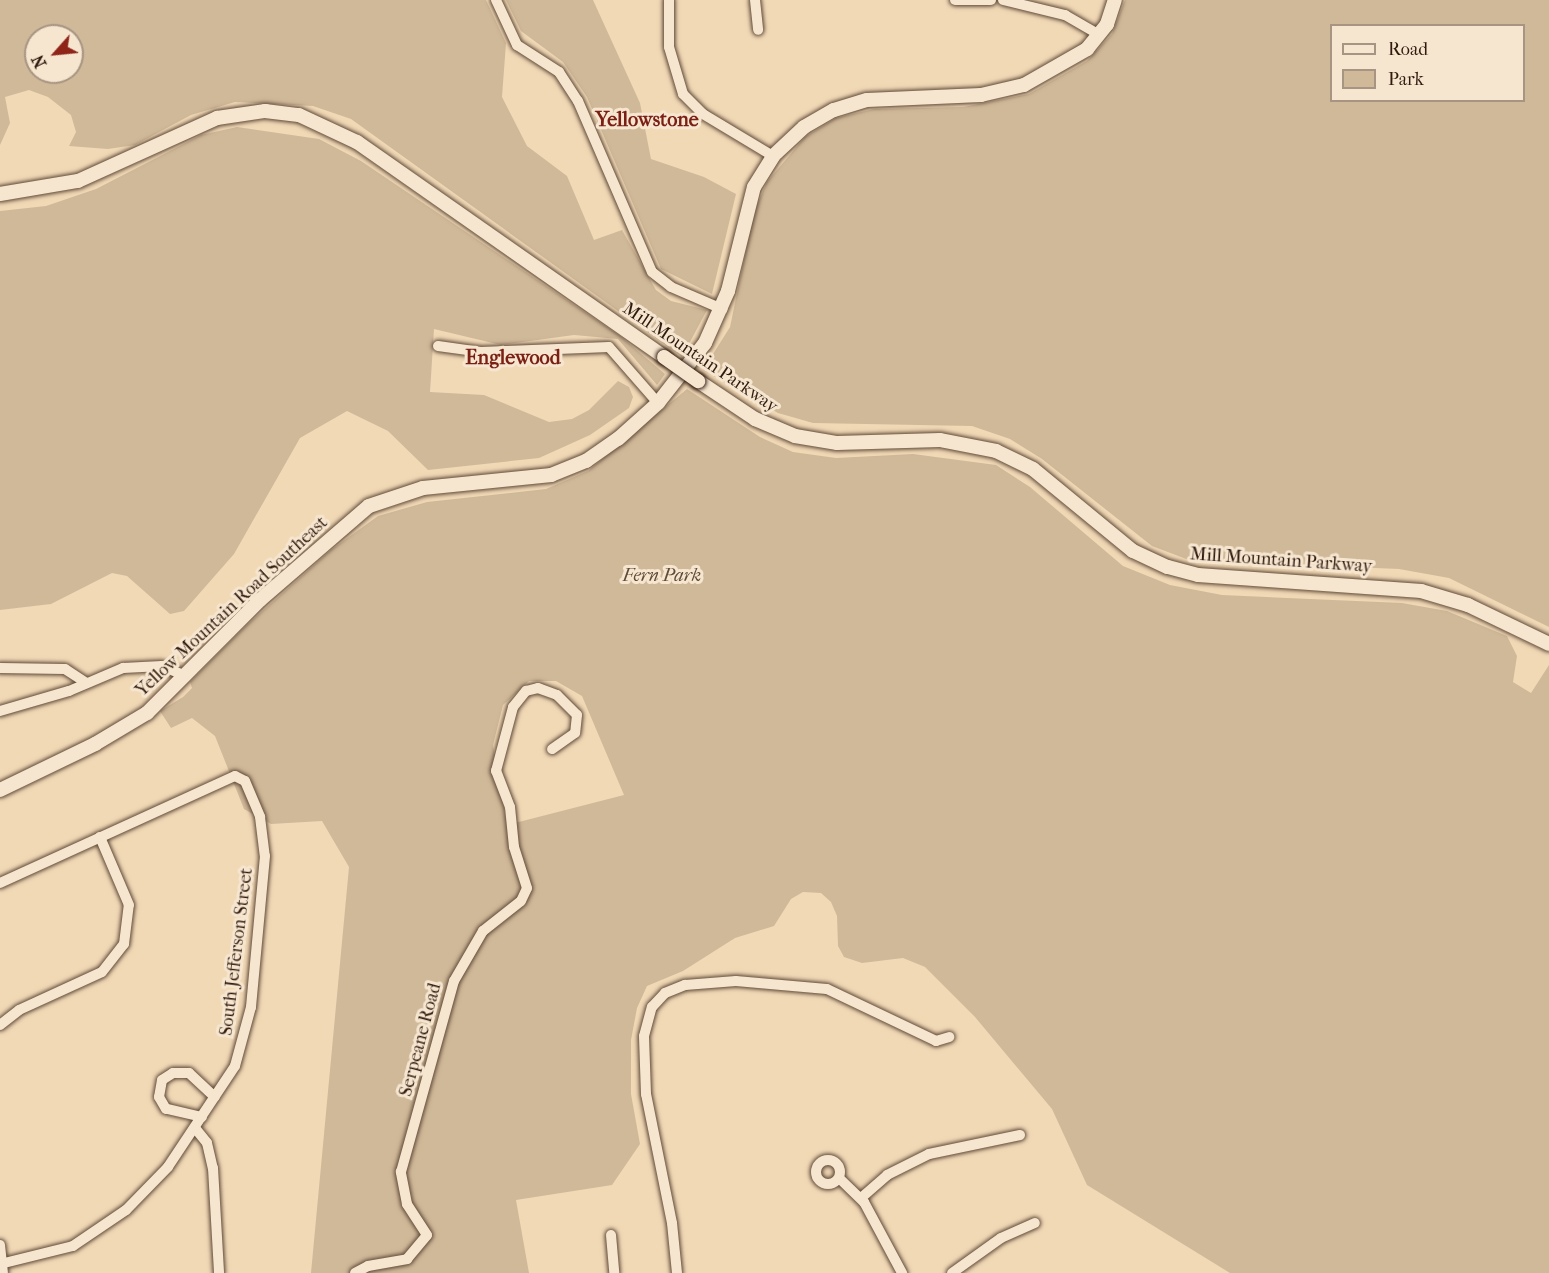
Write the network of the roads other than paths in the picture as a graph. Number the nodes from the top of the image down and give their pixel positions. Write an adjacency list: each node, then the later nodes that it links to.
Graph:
1 (496, 0): 12 (street)
2 (669, 0): 10 (street)
3 (755, 0): 8 (street)
4 (956, 0): 5 (street)
5 (991, 0)
6 (1003, 0): 9 (street)
7 (1115, 0): 9 (street, Yellow Mountain Road Southeast)
8 (758, 30)
9 (1099, 36): 10 (street, Yellow Mountain Road Southeast)
10 (773, 156): 12 (street, Yellow Mountain Road Southeast)
11 (0, 194): 15 (street, Mill Mountain Parkway, bridge)
12 (722, 309): 14 (street, Yellow Mountain Road Southeast)
13 (438, 346): 14 (street)
14 (658, 403): 17 (street, Yellow Mountain Road Southeast)
15 (1549, 644)
16 (0, 668): 18 (street)
17 (186, 676): 18 (street); 21 (street, Yellow Mountain Road Southeast)
18 (85, 682): 19 (street)
19 (0, 711)
20 (552, 749): 37 (street, Serpeane Road)
21 (0, 790)
22 (100, 837): 23 (street); 24 (street); 26 (street, South Jefferson Street)
23 (0, 883)
24 (0, 1025)
25 (949, 1036): 39 (street)
26 (215, 1097): 27 (street, South Jefferson Street); 27 (street)
27 (202, 1117): 28 (street, South Jefferson Street)
28 (195, 1128): 35 (street, South Jefferson Street); 36 (street)
29 (1020, 1135): 31 (street)
30 (839, 1178): 31 (street)
31 (861, 1198): 40 (street)
32 (1035, 1223): 41 (street)
33 (611, 1234): 38 (street)
34 (0, 1245): 35 (street)
35 (2, 1267)
36 (219, 1273)
37 (355, 1273)
38 (614, 1273)
39 (677, 1273)
40 (902, 1273)
41 (952, 1273)

